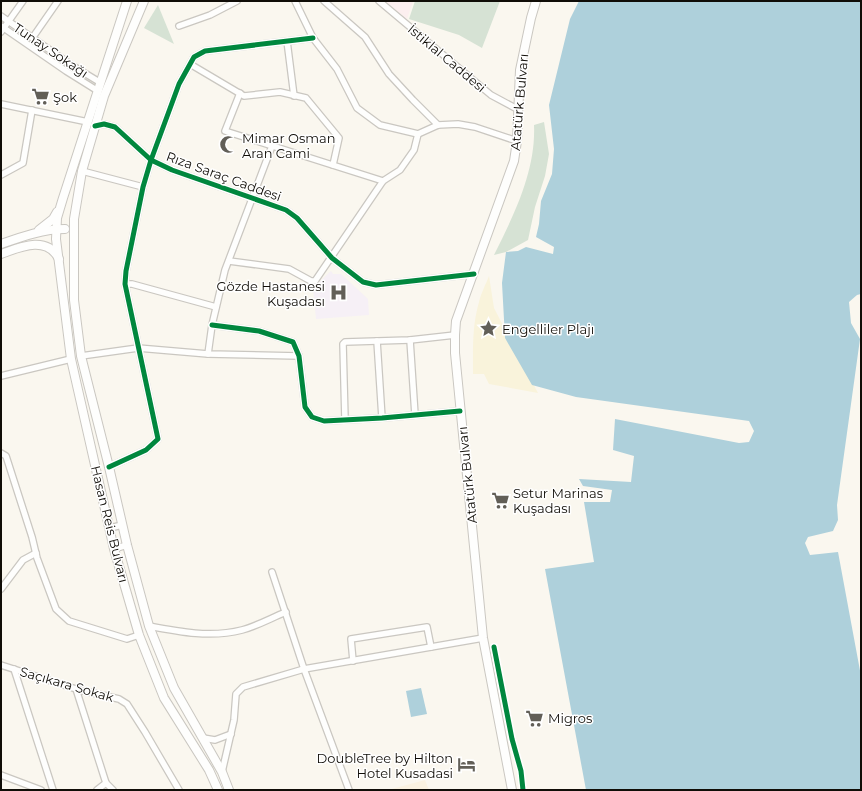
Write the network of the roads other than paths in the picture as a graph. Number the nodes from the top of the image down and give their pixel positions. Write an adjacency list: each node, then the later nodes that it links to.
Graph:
1 (23, 1): 11 (street)
2 (58, 1): 14 (street)
3 (127, 1): 18 (main road)
4 (144, 1): 24 (main road)
5 (237, 1): 12 (street)
6 (295, 1): 15 (street)
7 (324, 1): 25 (street)
8 (379, 1): 23 (street, İstiklal Caddesi)
9 (536, 1): 23 (main road, Atatürk Bulvarı)
10 (1, 16): 11 (street, Tunay Sokağı)
11 (9, 21): 13 (street); 14 (street, Tunay Sokağı)
12 (180, 26)
13 (2, 29): 18 (street, Tunay Sokağı)
14 (33, 37): 18 (street, Tunay Sokağı)
15 (313, 38): 16 (street); 26 (street)
16 (287, 41): 17 (street); 20 (street)
17 (190, 64): 19 (street); 29 (street)
18 (100, 87): 24 (main road)
19 (240, 93): 20 (street); 28 (street)
20 (294, 96): 30 (street)
21 (1, 104): 22 (street, Rıza Saraç Caddesi)
22 (32, 110): 24 (street, Rıza Saraç Caddesi); 32 (street)
23 (519, 110): 27 (main road, Atatürk Bulvarı)
24 (91, 124): 29 (street, Rıza Saraç Caddesi); 31 (main road, Hasan Reis Bulvarı); 35 (main road)
25 (438, 125): 26 (street); 27 (street)
26 (418, 134): 33 (street)
27 (517, 141): 48 (main road, Atatürk Bulvarı)
28 (272, 146): 30 (street); 36 (street)
29 (151, 160): 34 (street); 36 (street, Rıza Saraç Caddesi)
30 (333, 165): 33 (street)
31 (82, 171): 34 (street); 40 (main road, Hasan Reis Bulvarı)
32 (1, 175)
33 (383, 181): 45 (street)
34 (143, 188): 49 (street)
35 (62, 198): 37 (main road, Hasan Reis Bulvarı); 39 (main road)
36 (254, 198): 45 (street, Rıza Saraç Caddesi); 47 (street)
37 (56, 229): 38 (main road); 39 (main road); 43 (main road, Hasan Reis Bulvarı)
38 (65, 229): 40 (main road); 43 (main road)
39 (35, 234): 41 (main road)
40 (74, 238): 43 (main road); 57 (main road, Hasan Reis Bulvarı)
41 (1, 244)
42 (32, 244): 43 (main road); 44 (main road); 46 (main road)
43 (60, 244): 46 (main road, Hasan Reis Bulvarı)
44 (1, 254)
45 (332, 258): 47 (street); 48 (street, Rıza Saraç Caddesi)
46 (60, 261): 59 (main road, Hasan Reis Bulvarı)
47 (229, 261): 50 (street)
48 (474, 274): 52 (main road, Atatürk Bulvarı)
49 (125, 284): 50 (street); 55 (street)
50 (216, 307): 51 (street)
51 (212, 325): 56 (street); 58 (street)
52 (455, 335): 53 (street); 61 (main road, Atatürk Bulvarı)
53 (410, 340): 54 (street); 62 (street)
54 (376, 342): 63 (street); 64 (street)
55 (138, 348): 56 (street); 57 (street); 66 (street)
56 (208, 354): 58 (street)
57 (81, 356): 66 (main road, Hasan Reis Bulvarı)
58 (298, 356): 64 (street)
59 (72, 359): 60 (street); 68 (main road, Hasan Reis Bulvarı)
60 (1, 375)
61 (460, 411): 62 (street); 77 (main road, Atatürk Bulvarı)
62 (415, 415): 63 (street)
63 (382, 418): 64 (street)
64 (345, 420)
65 (1, 453): 71 (street)
66 (109, 468): 67 (main road, Hasan Reis Bulvarı)
67 (122, 525): 68 (street); 69 (main road, Hasan Reis Bulvarı)
68 (110, 528): 70 (main road, Hasan Reis Bulvarı)
69 (127, 545): 70 (street); 75 (main road, Hasan Reis Bulvarı)
70 (114, 549): 76 (main road, Hasan Reis Bulvarı)
71 (36, 554): 73 (street); 76 (street)
72 (272, 572): 74 (street)
73 (1, 589)
74 (286, 612): 75 (street); 82 (street)
75 (149, 626): 85 (main road, Hasan Reis Bulvarı)
76 (139, 635): 94 (main road, Hasan Reis Bulvarı)
77 (483, 638): 78 (street); 97 (main road, Atatürk Bulvarı)
78 (431, 647): 79 (street); 79 (street)
79 (353, 661): 82 (street)
80 (1, 665): 81 (street, Saçıkara Sokak)
81 (14, 669): 83 (street, Saçıkara Sokak); 90 (street)
82 (304, 669): 84 (street); 96 (street)
83 (76, 689): 88 (street); 93 (street, Saçıkara Sokak)
84 (231, 734): 85 (street); 86 (street)
85 (203, 738): 86 (main road, Hasan Reis Bulvarı)
86 (222, 772): 95 (main road, Hasan Reis Bulvarı)
87 (1, 775): 89 (street)
88 (106, 783): 91 (street); 92 (street)
89 (41, 790)
90 (53, 790)
91 (97, 790)
92 (113, 790)
93 (179, 790)
94 (218, 790)
95 (228, 790)
96 (349, 790)
97 (512, 790)

